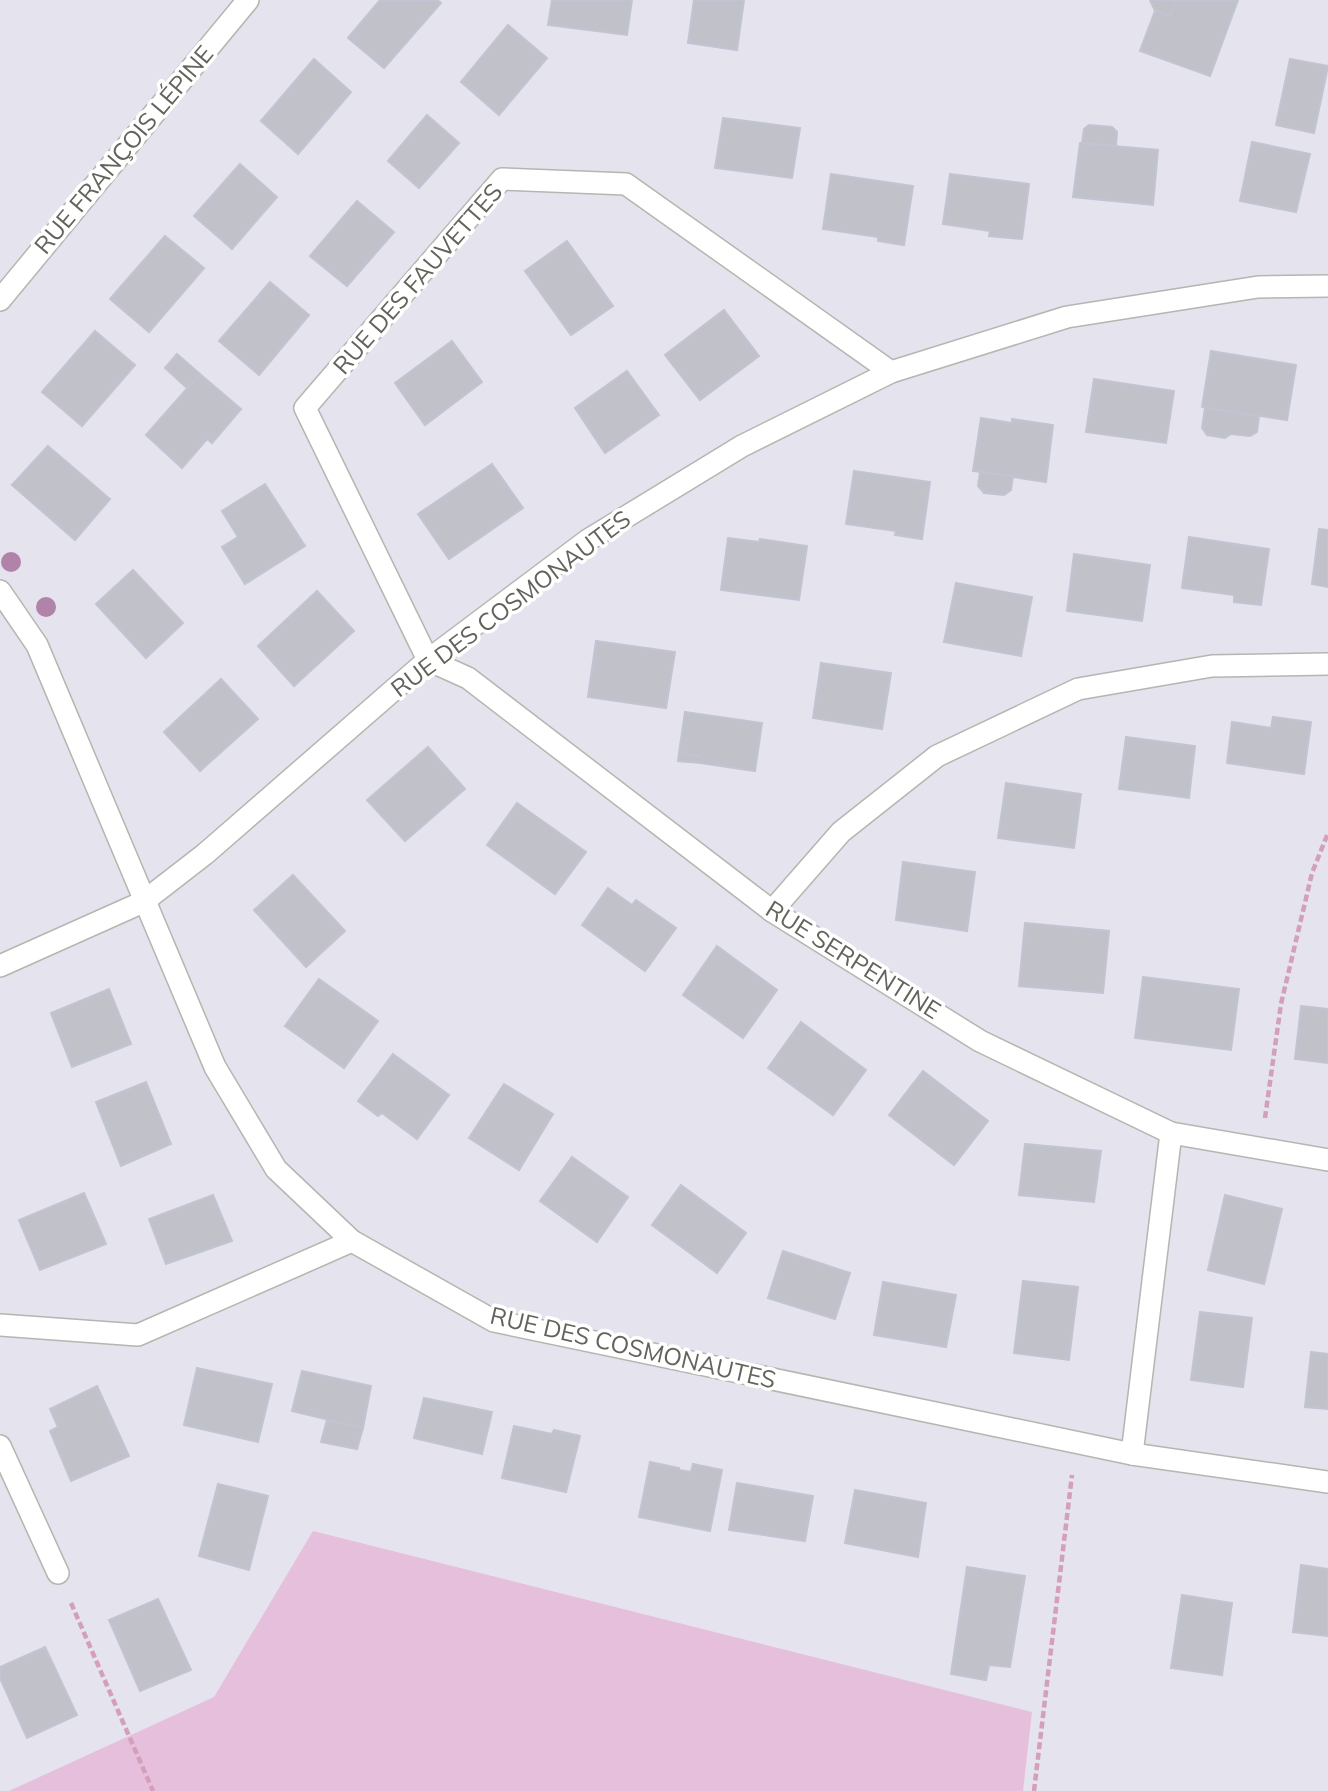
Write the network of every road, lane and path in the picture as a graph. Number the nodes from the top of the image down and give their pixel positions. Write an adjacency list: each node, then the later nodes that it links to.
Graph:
1 (248, 0): 3 (street, RUE FRANÇOIS LÉPINE)
2 (1328, 286): 4 (street, RUE DES COSMONAUTES)
3 (0, 300)
4 (891, 372): 6 (street, RUE DES COSMONAUTES); 6 (street, RUE DES FAUVETTES)
5 (0, 591): 9 (street, RUE DES COSMONAUTES)
6 (428, 660): 9 (street, RUE DES COSMONAUTES); 10 (street, RUE SERPENTINE)
7 (1328, 664): 10 (street)
8 (1328, 833): 13 (path)
9 (144, 902): 11 (street); 15 (street, RUE DES COSMONAUTES)
10 (772, 911): 12 (street, RUE SERPENTINE)
11 (0, 966)
12 (1171, 1133): 13 (street, RUE SERPENTINE); 19 (street)
13 (1258, 1148): 14 (street, RUE SERPENTINE)
14 (1328, 1160)
15 (352, 1241): 16 (street); 17 (street, RUE DES COSMONAUTES)
16 (0, 1325)
17 (1076, 1443): 19 (street, RUE DES COSMONAUTES); 23 (path)
18 (0, 1446): 21 (street)
19 (1132, 1454): 20 (street, RUE DES COSMONAUTES)
20 (1328, 1482)
21 (58, 1573): 22 (path)
22 (153, 1791)
23 (1034, 1791)

